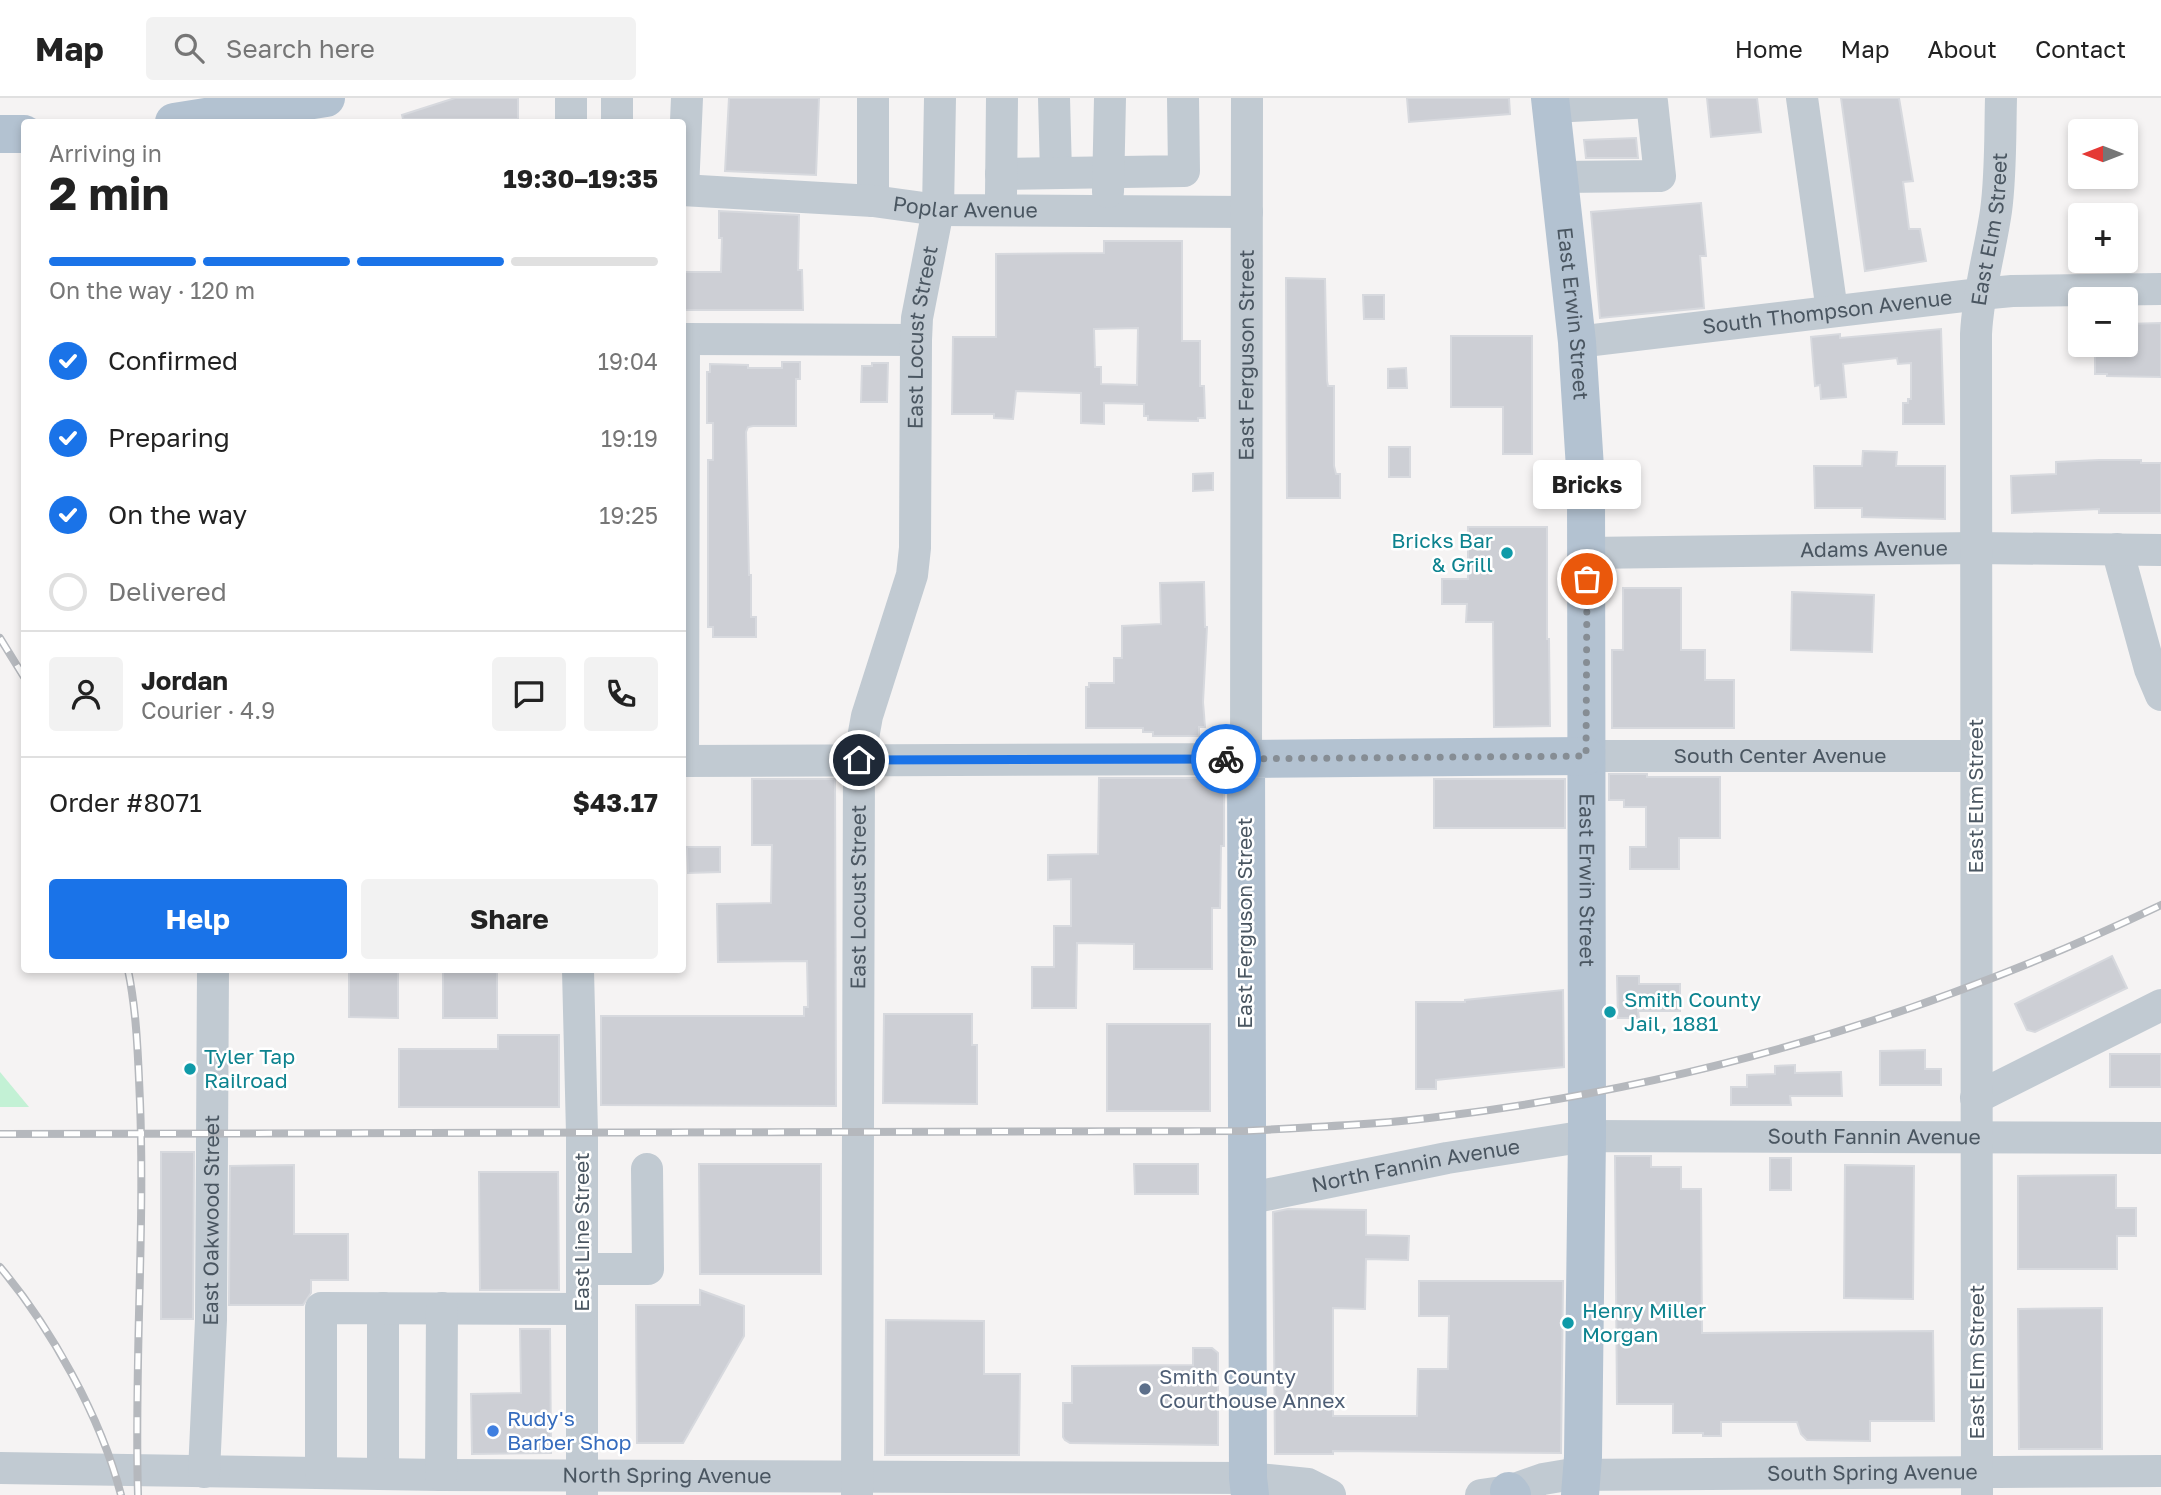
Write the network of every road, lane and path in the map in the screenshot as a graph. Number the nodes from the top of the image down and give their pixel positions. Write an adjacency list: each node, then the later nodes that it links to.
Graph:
1 (326, 98): 15 (main road)
2 (571, 98): 18 (street)
3 (617, 98): 19 (street)
4 (687, 98): 20 (street)
5 (873, 98): 28 (street)
6 (940, 98): 29 (street, East Locust Street)
7 (1002, 98): 25 (street)
8 (1054, 98): 24 (street)
9 (1110, 98): 23 (street)
10 (1183, 98): 23 (street)
11 (1247, 98): 32 (street, East Ferguson Street)
12 (1802, 98): 35 (street)
13 (2001, 98): 34 (street, East Elm Street)
14 (1550, 102): 27 (main road, East Erwin Street); 27 (street)
15 (248, 112): 16 (main road); 17 (street)
16 (200, 115)
17 (278, 119)
18 (571, 119)
19 (617, 119)
20 (686, 119)
21 (0, 134): 22 (main road)
22 (21, 134)
23 (1108, 172): 24 (street); 31 (street)
24 (1056, 173): 25 (street)
25 (1001, 174): 30 (street)
26 (686, 175): 28 (street, Poplar Avenue)
27 (1559, 177): 38 (main road, East Erwin Street)
28 (873, 201): 29 (street, Poplar Avenue)
29 (939, 210): 30 (street, Poplar Avenue); 37 (street, East Locust Street)
30 (1001, 210): 31 (street, Poplar Avenue)
31 (1107, 211): 32 (street, Poplar Avenue)
32 (1247, 212): 46 (street, East Ferguson Street)
33 (2161, 289): 34 (street, South Thompson Avenue)
34 (1980, 294): 35 (street, South Thompson Avenue); 39 (street, East Elm Street)
35 (1832, 311): 38 (street, South Thompson Avenue)
36 (686, 339): 37 (street)
37 (916, 340): 47 (street, East Locust Street)
38 (1577, 342): 42 (main road, East Erwin Street)
39 (1976, 548): 40 (street, Adams Avenue); 42 (street, Adams Avenue); 45 (street, East Elm Street)
40 (2117, 549): 41 (street, Adams Avenue); 43 (street)
41 (2160, 552)
42 (1587, 554): 44 (main road, East Erwin Street)
43 (2157, 677)
44 (1586, 756): 45 (street, South Center Avenue); 46 (main road); 53 (main road, East Erwin Street)
45 (1976, 756): 52 (street, East Elm Street)
46 (1246, 759): 47 (street); 57 (main road, East Ferguson Street)
47 (859, 760): 48 (street); 70 (street, East Locust Street)
48 (686, 761)
49 (213, 973): 64 (street, East Oakwood Street)
50 (578, 973): 58 (street, East Line Street)
51 (2161, 1005): 52 (street)
52 (1976, 1098): 54 (street, East Elm Street)
53 (1587, 1136): 54 (street, South Fannin Avenue); 57 (street, North Fannin Avenue); 71 (main road, East Erwin Street)
54 (1976, 1137): 55 (street, South Fannin Avenue); 68 (street, East Elm Street)
55 (2161, 1138)
56 (647, 1169): 58 (street)
57 (1246, 1199): 72 (main road, East Ferguson Street)
58 (582, 1269): 61 (street, East Line Street)
59 (383, 1308): 60 (street); 65 (street); 66 (street)
60 (442, 1308): 61 (street); 67 (street)
61 (582, 1309): 69 (street, East Line Street)
62 (0, 1468): 64 (street, North Spring Avenue)
63 (2161, 1471): 68 (street, South Spring Avenue)
64 (204, 1472): 66 (street, North Spring Avenue)
65 (383, 1474): 66 (street, North Spring Avenue); 67 (street, North Spring Avenue)
66 (313, 1480)
67 (447, 1482): 69 (street, North Spring Avenue)
68 (1977, 1483): 71 (street, South Spring Avenue)
69 (582, 1485): 70 (street, North Spring Avenue)
70 (857, 1485): 72 (street, North Spring Avenue)
71 (1581, 1485): 73 (street)
72 (1249, 1487): 74 (street, North Spring Avenue)
73 (1501, 1494)
74 (1330, 1495)

